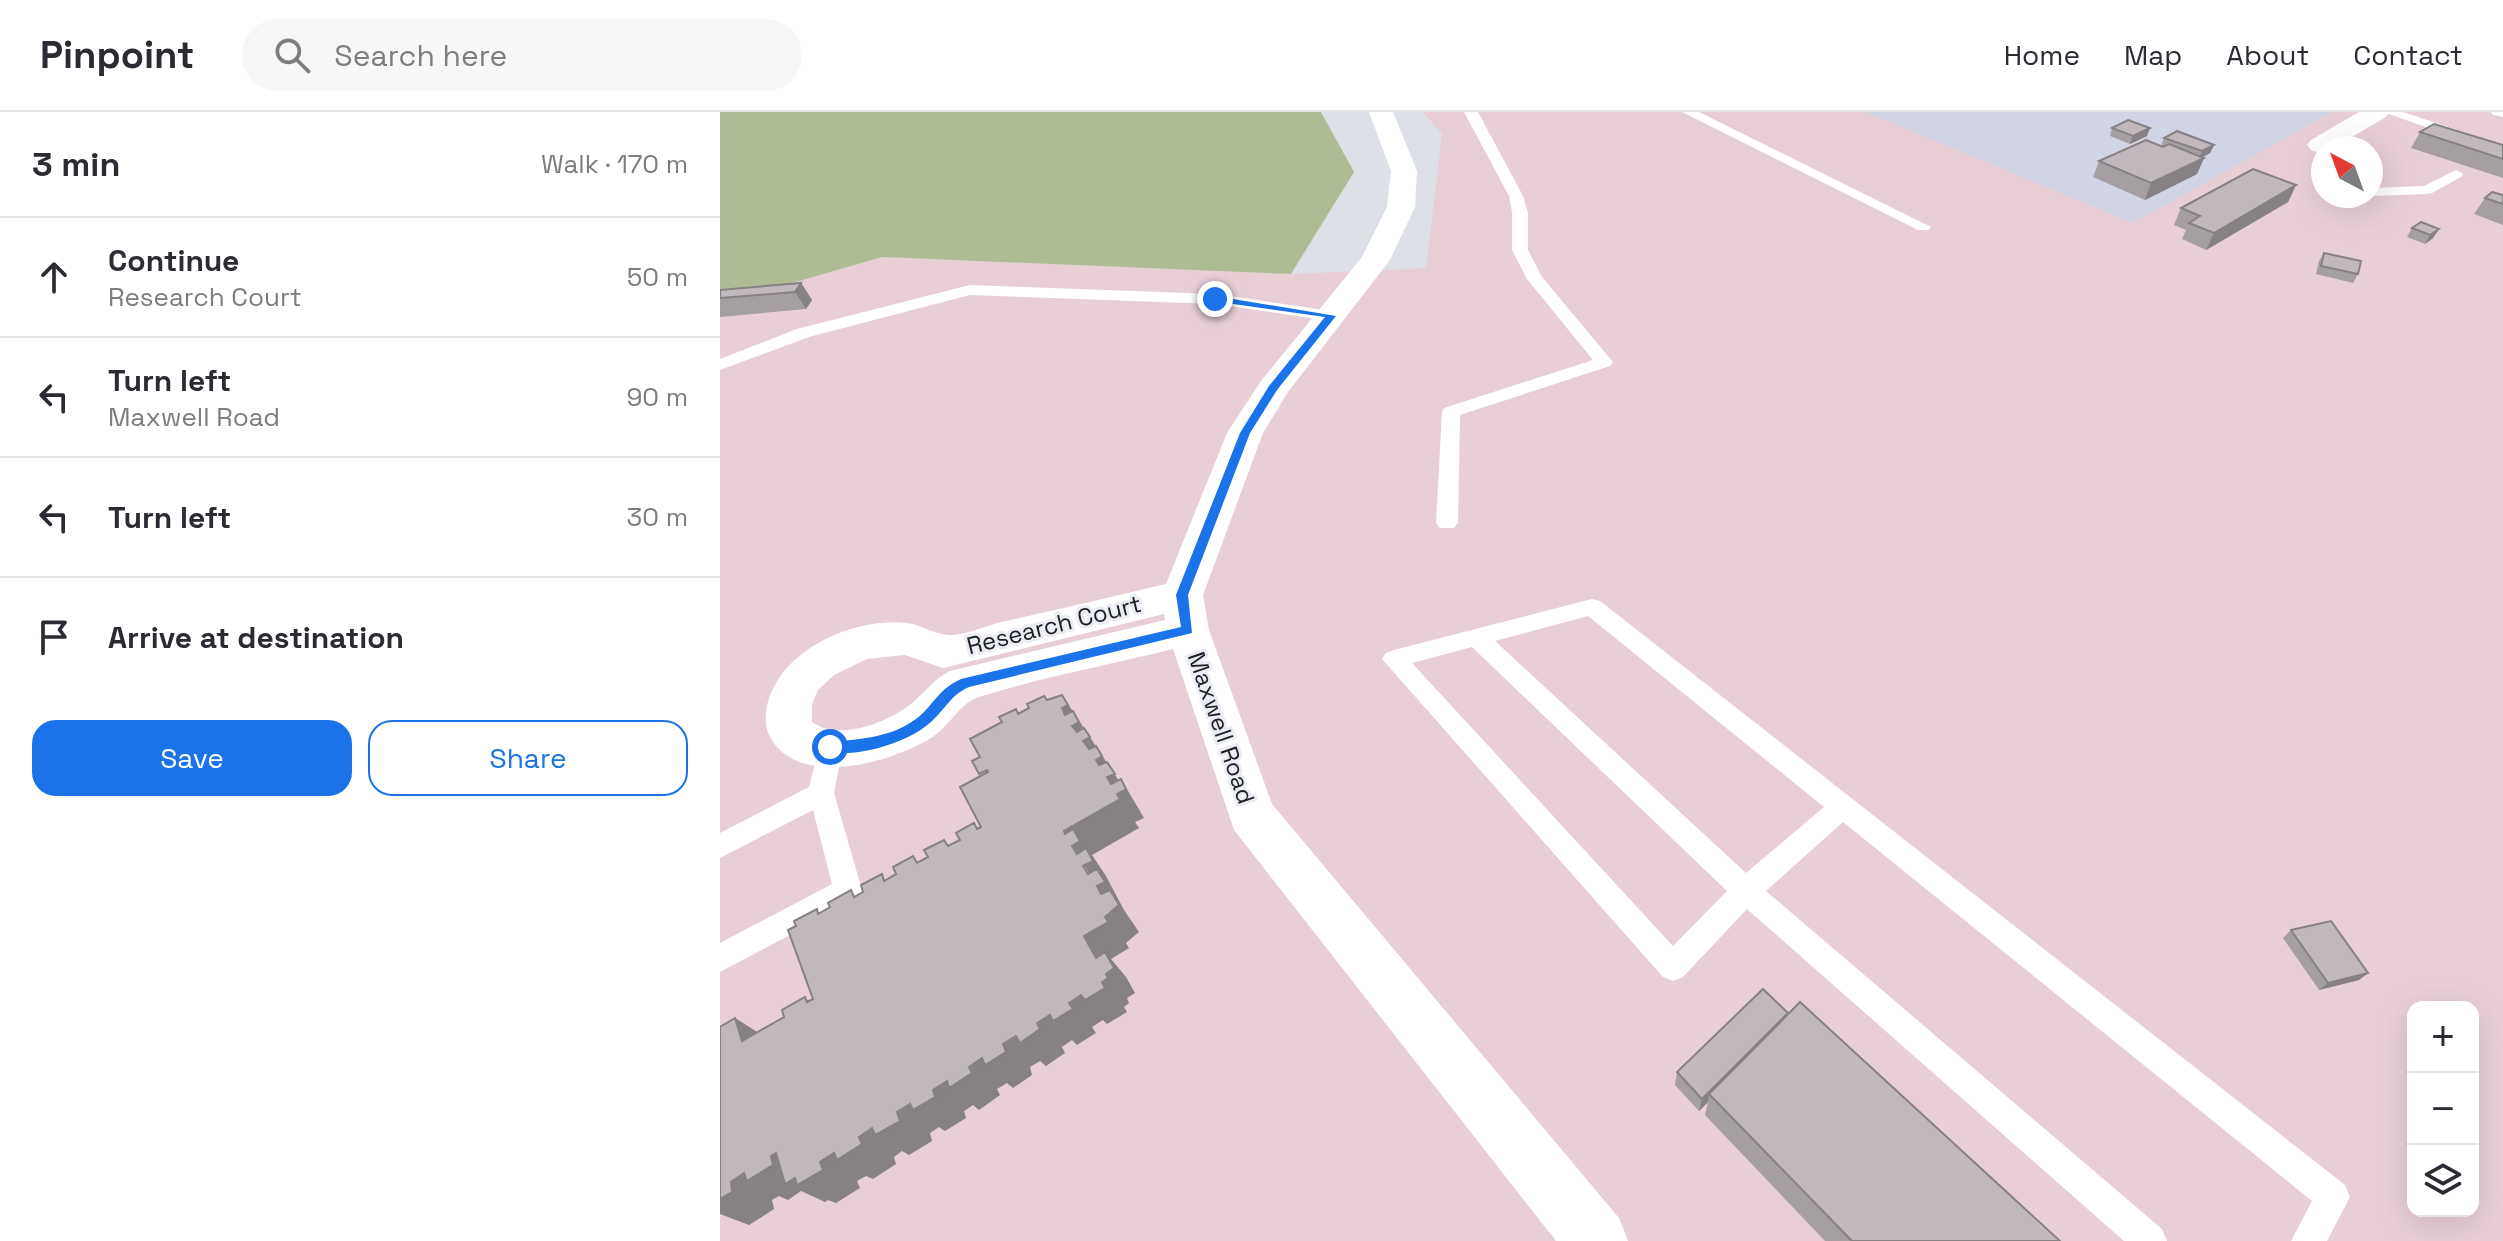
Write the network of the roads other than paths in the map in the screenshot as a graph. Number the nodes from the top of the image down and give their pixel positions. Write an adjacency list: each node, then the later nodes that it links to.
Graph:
1 (1381, 112): 11 (street)
2 (1471, 112): 13 (lane)
3 (1689, 112): 10 (lane)
4 (2377, 112): 6 (street)
5 (2390, 112): 7 (lane)
6 (2341, 136)
7 (2503, 150)
8 (2456, 174): 9 (lane)
9 (2383, 192)
10 (1923, 227)
11 (1331, 316): 12 (lane); 14 (street)
12 (720, 365)
13 (1447, 523)
14 (1185, 612): 16 (street, Research Court); 16 (street, Research Court); 22 (street, Maxwell Road)
15 (1476, 637): 18 (lane); 20 (lane); 20 (lane)
16 (830, 747): 17 (lane)
17 (821, 793): 19 (lane); 21 (lane)
18 (1843, 806): 20 (lane); 24 (lane)
19 (720, 846)
20 (1746, 891): 23 (lane)
21 (720, 958)
22 (1596, 1241)
23 (2150, 1241)
24 (2308, 1241)

